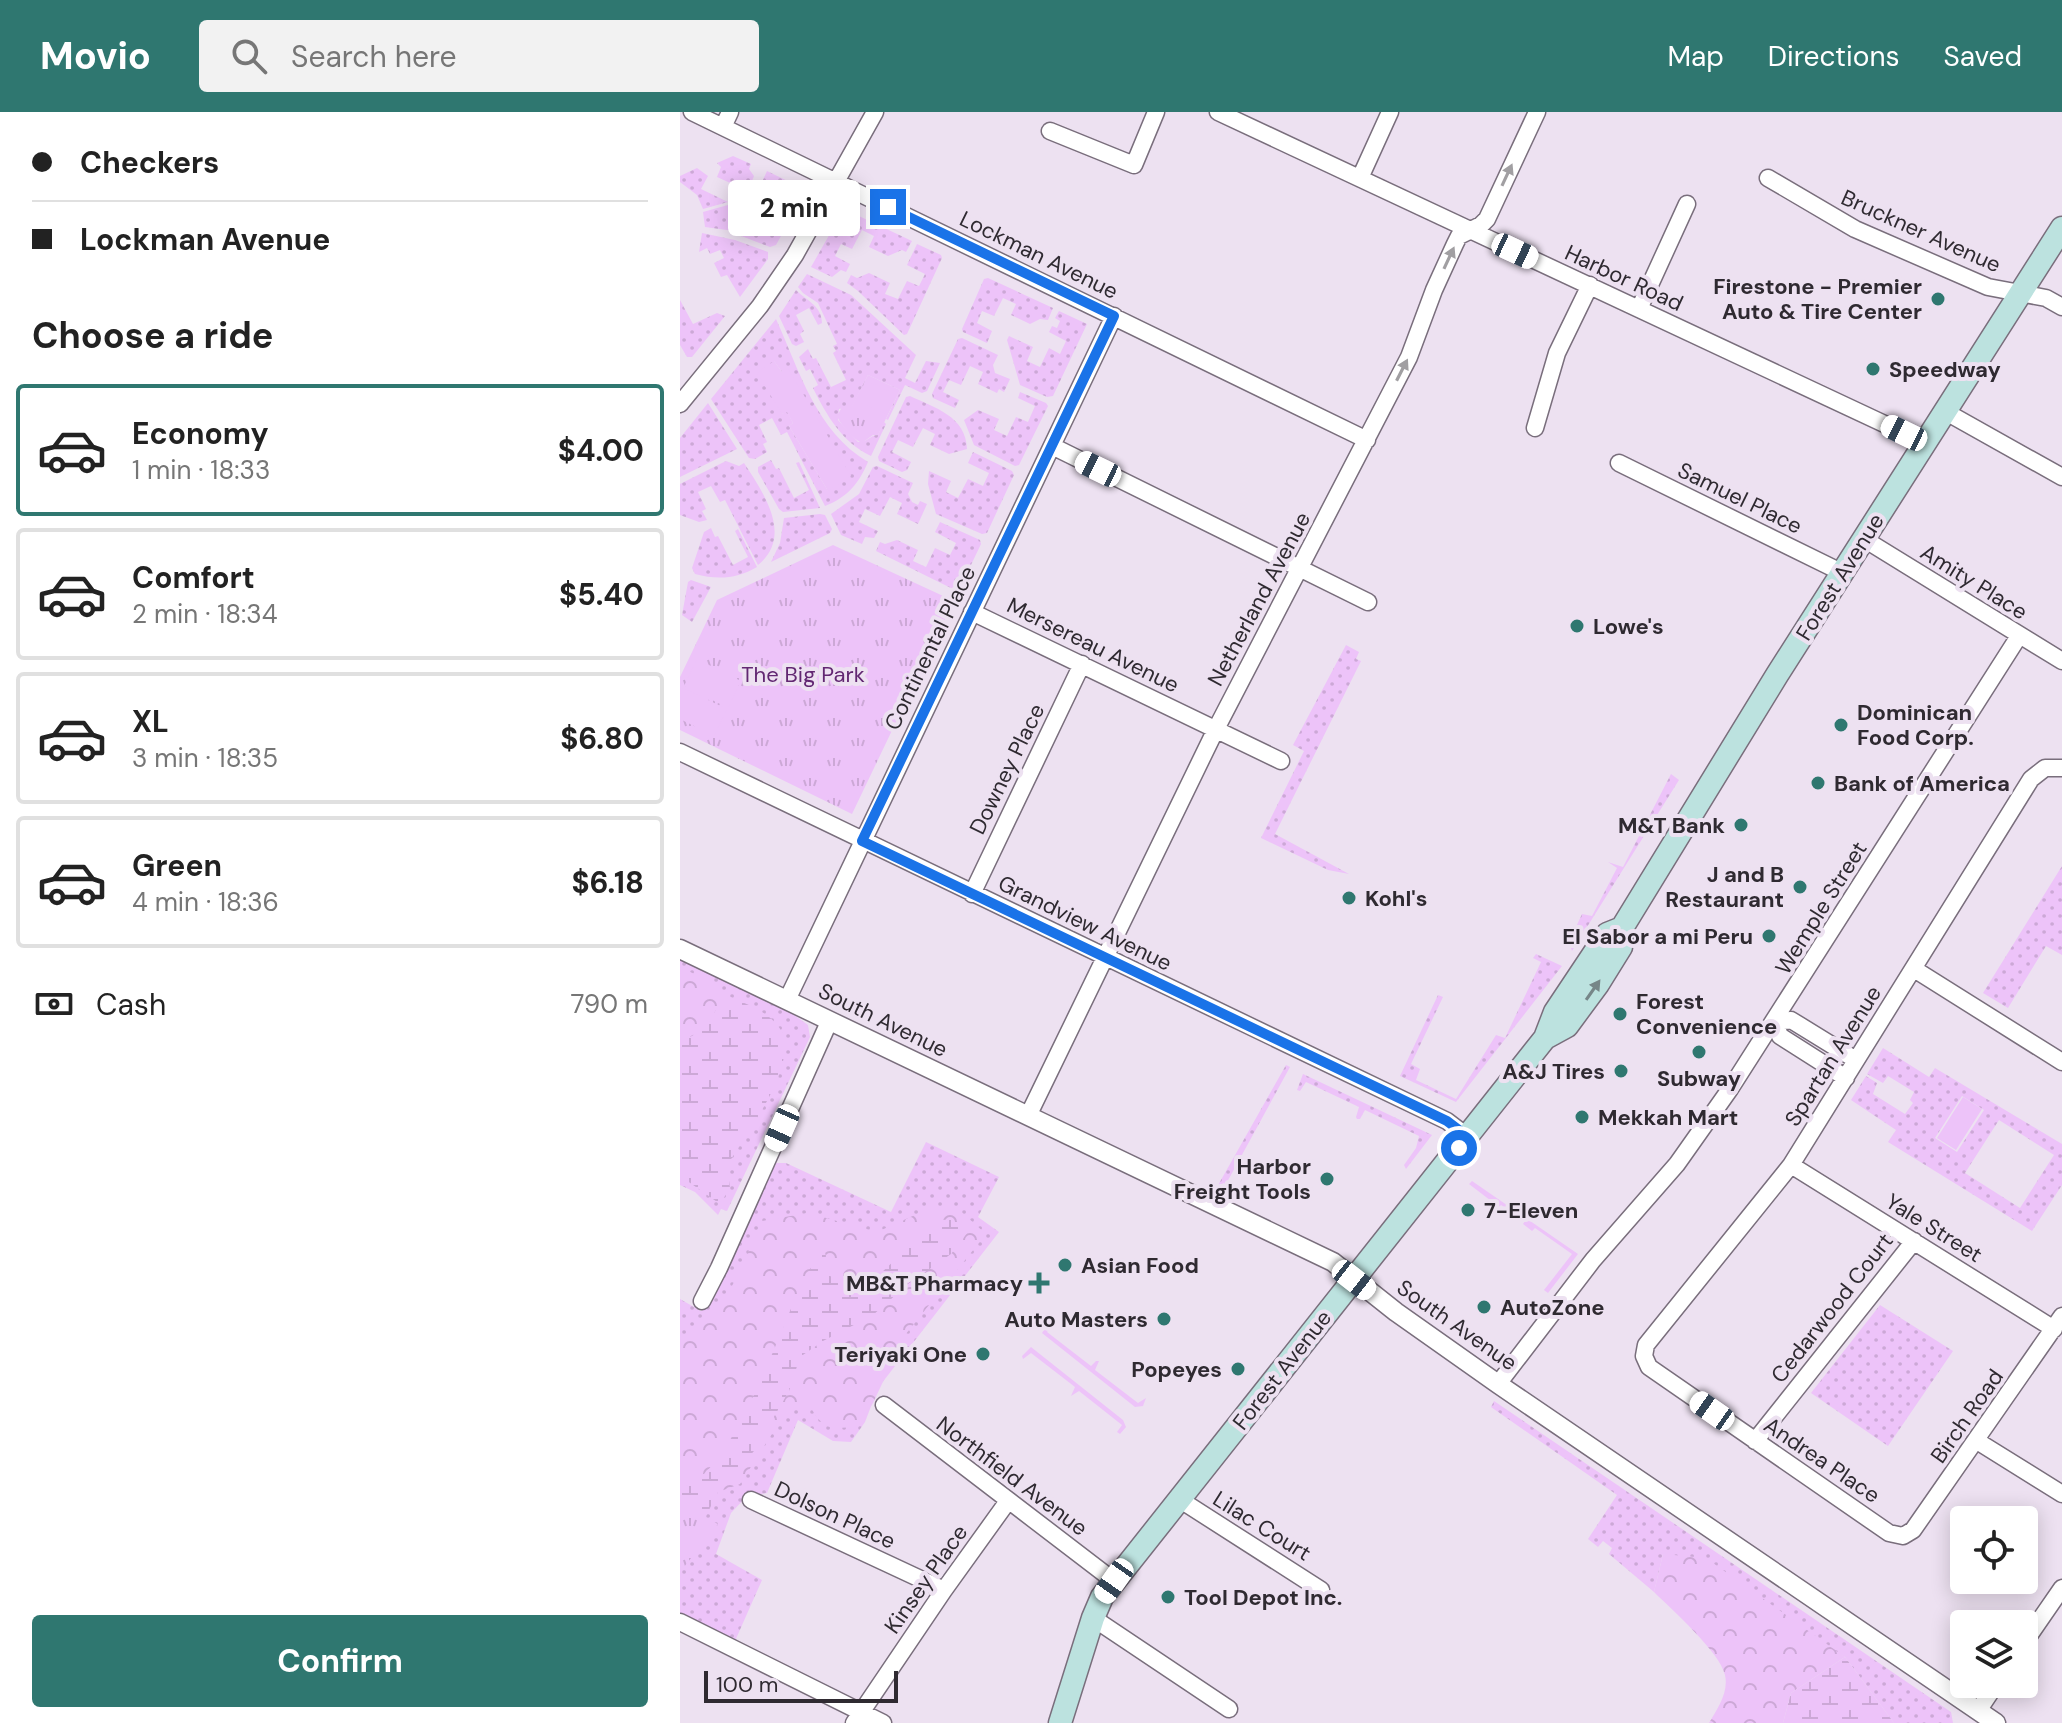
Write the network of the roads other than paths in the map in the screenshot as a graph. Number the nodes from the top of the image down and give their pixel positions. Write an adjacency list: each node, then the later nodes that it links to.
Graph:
1 (692, 112): 7 (street, Lockman Avenue)
2 (875, 112): 11 (street)
3 (1156, 112): 8 (street)
4 (1218, 112): 9 (street, Harbor Road)
5 (1390, 112): 9 (street)
6 (1537, 112): 14 (street, Netherland Avenue, one-way to 6)
7 (727, 119): 11 (street, Lockman Avenue)
8 (1050, 131)
9 (1360, 178): 14 (street, Harbor Road)
10 (1768, 178): 16 (street, Bruckner Avenue)
11 (837, 182): 19 (street, Lockman Avenue); 20 (street)
12 (1687, 204): 18 (street)
13 (2062, 228): 16 (main road, Forest Avenue)
14 (1469, 230): 15 (street, Harbor Road); 23 (street, Netherland Avenue, one-way to 14)
15 (1590, 285): 18 (street, Harbor Road); 22 (street)
16 (2018, 294): 17 (street, Bruckner Avenue); 21 (main road, Forest Avenue)
17 (2062, 307)
18 (1639, 309): 24 (street, Harbor Road)
19 (1114, 316): 23 (street, Lockman Avenue); 25 (street, Continental Place)
20 (680, 404)
21 (1946, 412): 24 (main road, Forest Avenue); 27 (street)
22 (1535, 428)
23 (1367, 440): 29 (street, Netherland Avenue)
24 (1925, 443): 28 (main road, Forest Avenue)
25 (1052, 446): 29 (street); 32 (street, Continental Place)
26 (1619, 463): 30 (street, Samuel Place)
27 (2062, 477)
28 (1864, 539): 30 (main road, Forest Avenue); 33 (street, Amity Place)
29 (1299, 570): 31 (street); 36 (street, Netherland Avenue)
30 (1843, 573): 52 (main road, Forest Avenue)
31 (1368, 602)
32 (972, 612): 35 (street, Mersereau Avenue); 40 (street, Continental Place)
33 (2019, 636): 34 (street, Amity Place); 47 (street, Wemple Street)
34 (2062, 661)
35 (1082, 664): 36 (street, Mersereau Avenue); 41 (street, Downey Place)
36 (1216, 729): 38 (street, Mersereau Avenue); 43 (street, Netherland Avenue)
37 (680, 752): 40 (street, Grandview Avenue)
38 (1281, 761)
39 (2062, 768): 44 (street, Spartan Avenue)
40 (862, 841): 41 (street, Grandview Avenue); 45 (street, Continental Place)
41 (972, 894): 43 (street, Grandview Avenue)
42 (680, 949): 45 (street, South Avenue)
43 (1105, 958): 51 (street, Netherland Avenue); 52 (street, Grandview Avenue)
44 (1914, 969): 48 (street, Spartan Avenue); 49 (street)
45 (787, 1000): 46 (street, South Avenue)
46 (829, 1022): 51 (street, South Avenue); 56 (street)
47 (1775, 1022): 48 (street); 50 (street); 59 (street, Wemple Street)
48 (1856, 1060): 50 (street, Spartan Avenue)
49 (2061, 1060)
50 (1846, 1078): 53 (street, Spartan Avenue)
51 (1028, 1116): 55 (street, South Avenue)
52 (1468, 1137): 55 (main road, Forest Avenue)
53 (1791, 1165): 54 (street, Yale Street); 58 (street, Spartan Avenue)
54 (1914, 1241): 57 (street, Yale Street); 61 (street, Cedarwood Court)
55 (1354, 1280): 59 (street, South Avenue); 64 (main road, Forest Avenue)
56 (702, 1301)
57 (2058, 1323): 62 (street, Birch Road)
58 (1644, 1356): 61 (street, Andrea Place)
59 (1498, 1384): 77 (street, South Avenue)
60 (884, 1405): 66 (street, Northfield Avenue)
61 (1755, 1441): 67 (street, Andrea Place)
62 (1977, 1441): 63 (street); 67 (street, Birch Road)
63 (2062, 1494)
64 (1179, 1499): 68 (main road, Forest Avenue); 71 (street, Lilac Court)
65 (751, 1500): 70 (street, Dolson Place)
66 (1008, 1501): 68 (street, Northfield Avenue); 70 (street, Kinsey Place)
67 (1903, 1536)
68 (1114, 1581): 72 (main road, Forest Avenue)
69 (2062, 1588): 74 (street)
70 (944, 1590): 78 (street, Kinsey Place)
71 (1321, 1590)
72 (1093, 1618): 76 (street); 80 (main road, Forest Avenue)
73 (680, 1622): 78 (street)
74 (2038, 1623)
75 (1987, 1698): 77 (street)
76 (1229, 1709)
77 (1978, 1711): 81 (street, South Avenue)
78 (858, 1718): 79 (street)
79 (883, 1723)
80 (1060, 1723)
81 (1996, 1723)

